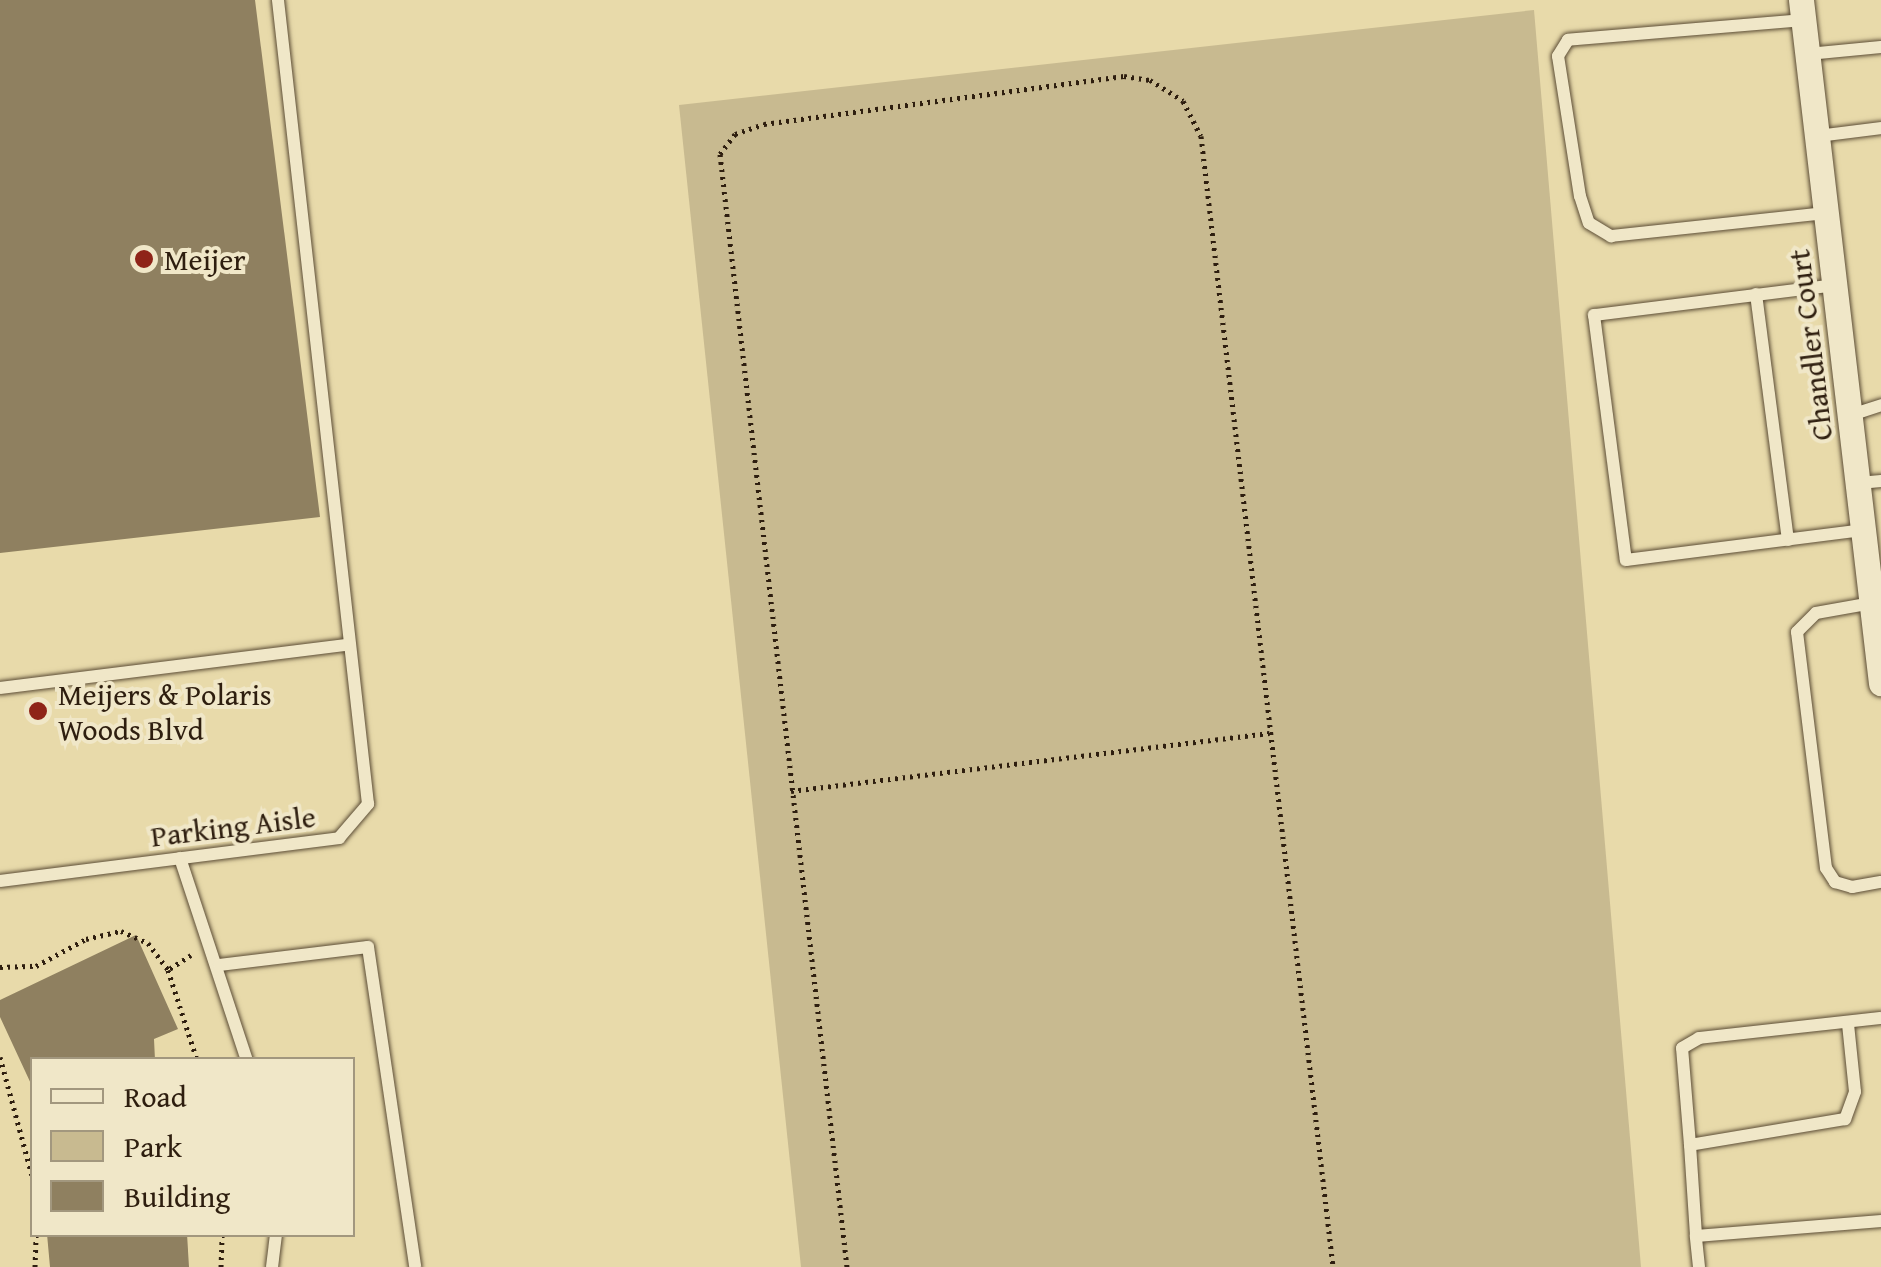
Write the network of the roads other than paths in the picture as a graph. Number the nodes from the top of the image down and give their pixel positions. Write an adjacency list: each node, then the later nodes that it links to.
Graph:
1 (278, 0): 16 (lane, Parking Aisle)
2 (1802, 10): 4 (street, Chandler Court); 7 (lane)
3 (1881, 46): 4 (lane)
4 (1808, 54): 6 (street, Chandler Court)
5 (1881, 128): 6 (lane)
6 (1818, 136): 7 (street, Chandler Court)
7 (1827, 213): 8 (street, Chandler Court)
8 (1836, 285): 9 (lane); 11 (street, Chandler Court)
9 (1756, 294): 14 (lane); 14 (lane)
10 (1881, 405): 11 (lane)
11 (1851, 415): 12 (street, Chandler Court)
12 (1870, 482): 13 (street, Chandler Court)
13 (1864, 530): 14 (lane); 15 (street, Chandler Court)
14 (1788, 540)
15 (1872, 603): 17 (street, Chandler Court); 21 (lane)
16 (346, 645): 18 (lane); 19 (lane, Parking Aisle)
17 (1881, 682)
18 (0, 688)
19 (180, 858): 20 (lane, Parking Aisle); 22 (lane)
20 (0, 881)
21 (1881, 882)
22 (219, 965): 25 (lane); 31 (lane)
23 (1881, 1018): 24 (lane)
24 (1848, 1024): 26 (lane); 26 (lane)
25 (245, 1057)
26 (1690, 1144): 28 (lane)
27 (1881, 1220): 28 (lane)
28 (1696, 1236): 32 (lane)
29 (276, 1237): 30 (lane)
30 (272, 1267)
31 (415, 1267)
32 (1698, 1267)

